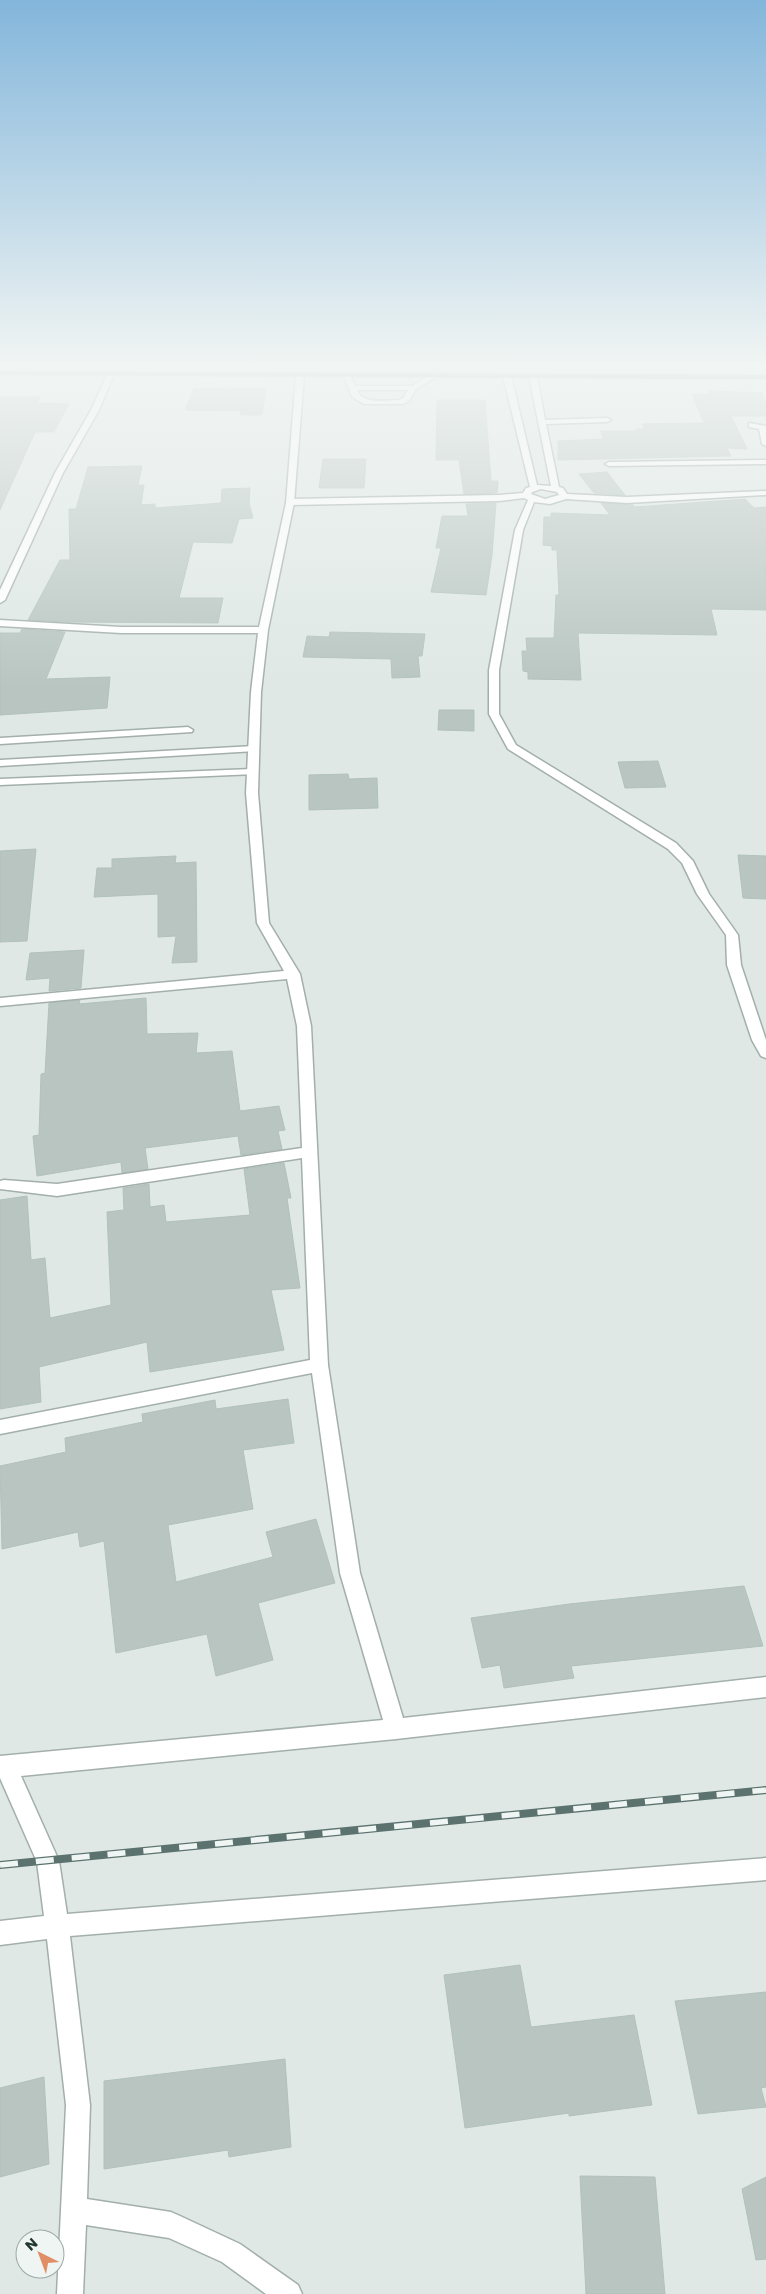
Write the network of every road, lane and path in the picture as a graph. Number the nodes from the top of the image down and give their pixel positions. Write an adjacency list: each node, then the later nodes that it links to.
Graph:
1 (59, 474): 11 (street)
2 (292, 474): 10 (street)
3 (531, 474): 5 (street)
4 (552, 474): 6 (street)
5 (534, 488): 6 (street); 9 (street)
6 (555, 488): 8 (street)
7 (766, 494): 8 (street)
8 (564, 496): 9 (street)
9 (529, 497): 10 (street); 22 (street)
10 (290, 502): 13 (street)
11 (0, 600)
12 (0, 623): 13 (street)
13 (263, 630): 16 (street)
14 (188, 730): 15 (street)
15 (0, 741)
16 (254, 749): 17 (street); 18 (street)
17 (0, 762)
18 (252, 772): 19 (street); 20 (street)
19 (0, 782)
20 (293, 974): 21 (street); 23 (street)
21 (0, 1002)
22 (766, 1053)
23 (310, 1152): 24 (street); 25 (street)
24 (4, 1185)
25 (319, 1365): 26 (street); 28 (street)
26 (0, 1427)
27 (766, 1687): 28 (street)
28 (396, 1728): 29 (street)
29 (3, 1767): 31 (street)
30 (766, 1869): 31 (street)
31 (57, 1926): 32 (street); 33 (street)
32 (0, 1933)
33 (74, 2210): 34 (street); 35 (street)
34 (70, 2294)
35 (289, 2294)

